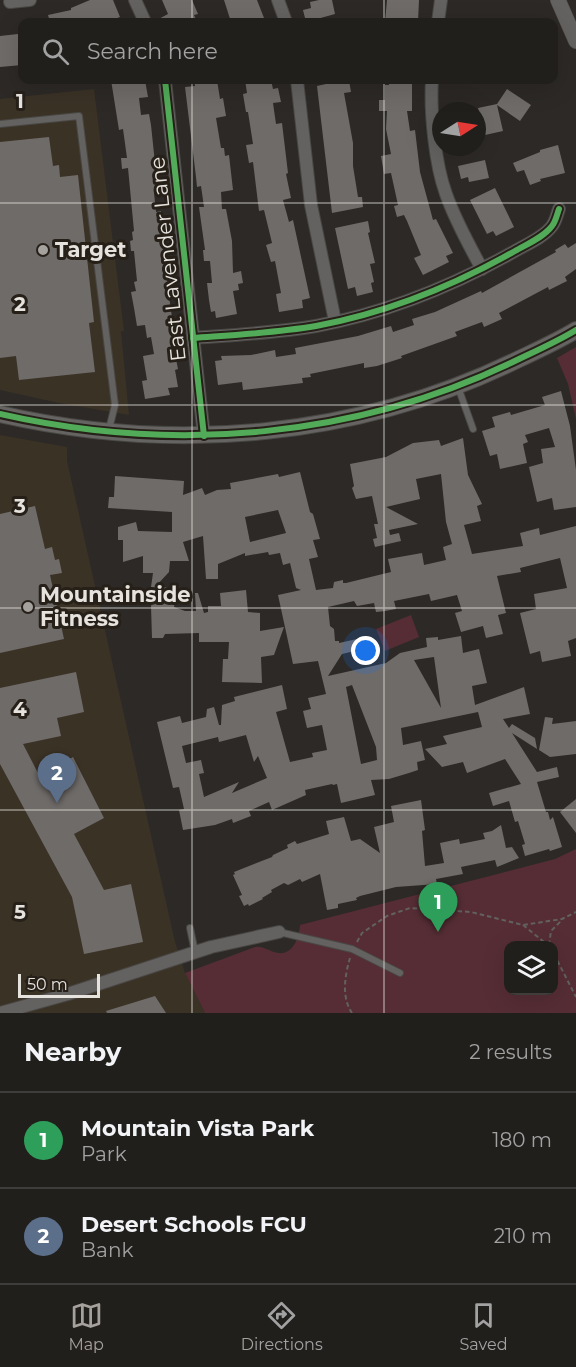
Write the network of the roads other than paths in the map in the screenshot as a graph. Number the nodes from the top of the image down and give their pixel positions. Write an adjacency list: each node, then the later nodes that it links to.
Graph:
1 (30, 0): 6 (street)
2 (135, 0): 7 (street)
3 (278, 0): 8 (street)
4 (441, 0): 9 (street)
5 (558, 0): 10 (street)
6 (10, 2)
7 (143, 18)
8 (285, 18)
9 (439, 18)
10 (576, 41)
11 (165, 84): 19 (street, East Lavender Lane)
12 (297, 84): 17 (street)
13 (432, 84): 16 (street)
14 (0, 124): 23 (lane)
15 (559, 209): 16 (street)
16 (482, 269): 17 (street)
17 (335, 321): 19 (street)
18 (574, 335): 20 (main road)
19 (193, 338): 24 (street, East Lavender Lane)
20 (458, 387): 22 (lane); 24 (main road)
21 (0, 414): 23 (main road)
22 (473, 429)
23 (109, 431): 24 (main road)
24 (204, 436)
25 (190, 928): 27 (lane)
26 (279, 932): 27 (street); 28 (lane)
27 (195, 952): 29 (street)
28 (400, 973)
29 (0, 1013)

